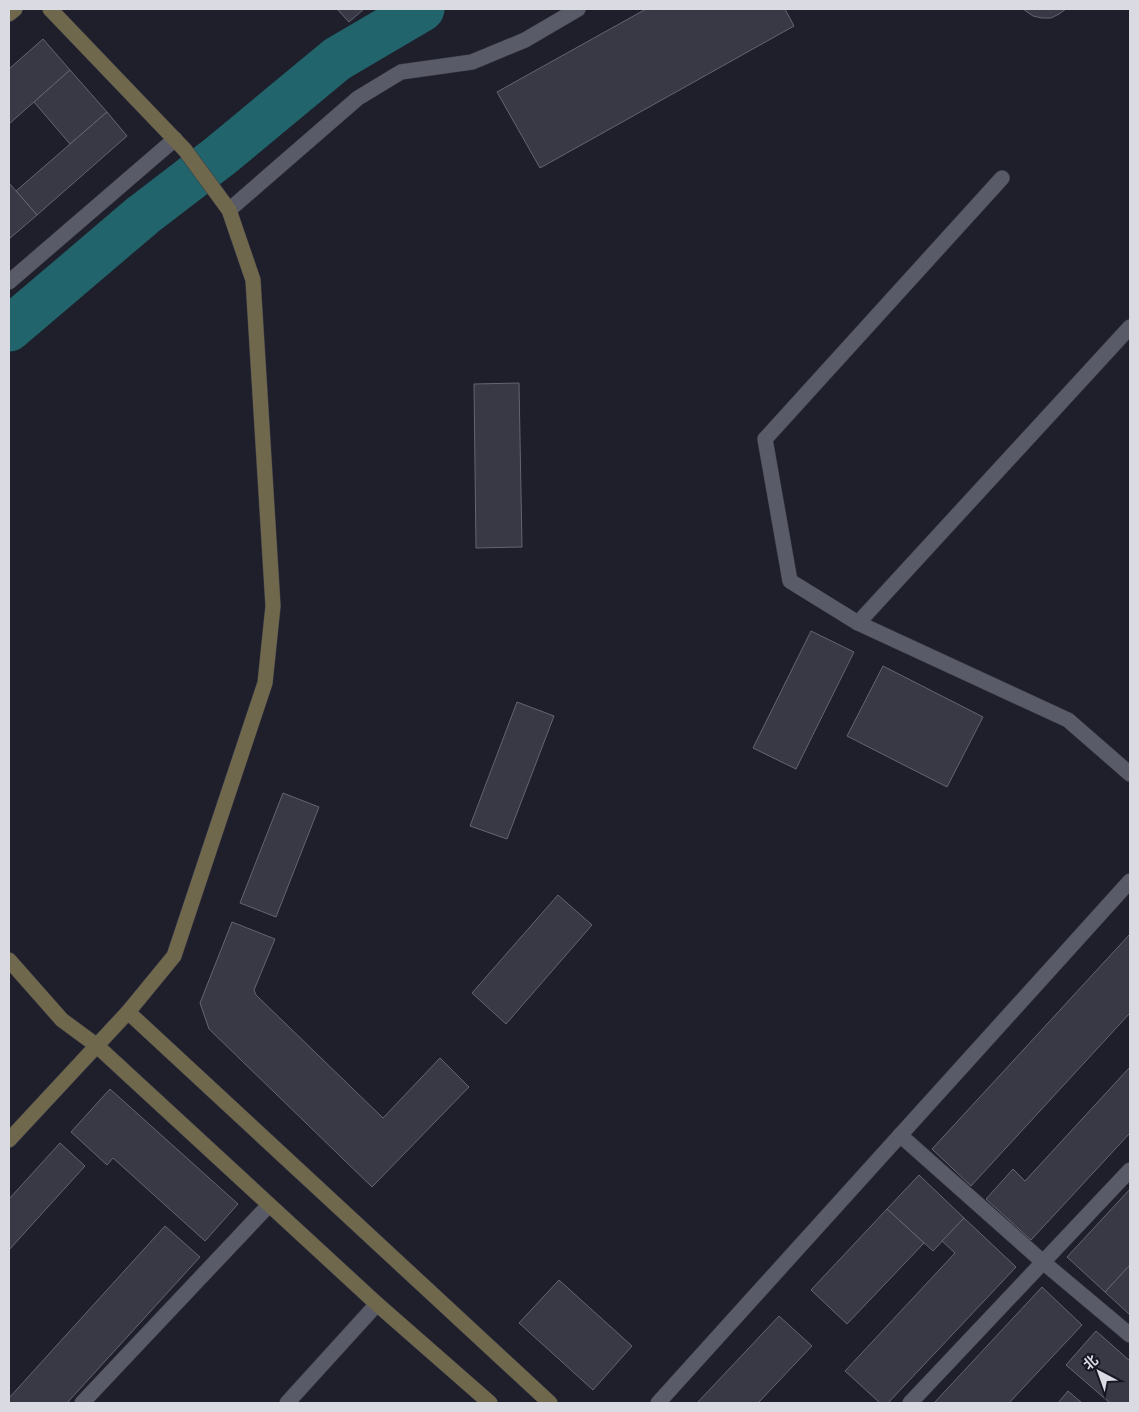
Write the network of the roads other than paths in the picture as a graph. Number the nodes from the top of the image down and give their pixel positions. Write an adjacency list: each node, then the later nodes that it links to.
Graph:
1 (15, 9): 4 (main road)
2 (50, 9): 5 (main road)
3 (578, 9): 7 (street)
4 (9, 14)
5 (180, 145): 7 (main road); 8 (street)
6 (1002, 178): 10 (street)
7 (229, 210): 14 (main road)
8 (9, 282)
9 (1130, 327): 10 (street)
10 (858, 623): 11 (street)
11 (1130, 774)
12 (1130, 881): 16 (street)
13 (9, 960): 15 (main road)
14 (128, 1012): 15 (main road); 26 (main road)
15 (96, 1045): 17 (main road); 19 (main road)
16 (900, 1135): 20 (street); 27 (street)
17 (9, 1140)
18 (1130, 1170): 20 (street)
19 (269, 1205): 21 (main road); 23 (street)
20 (1043, 1262): 22 (street); 28 (street)
21 (377, 1304): 24 (street); 25 (main road)
22 (1130, 1335)
23 (82, 1403)
24 (287, 1403)
25 (490, 1403)
26 (550, 1403)
27 (658, 1403)
28 (910, 1403)

